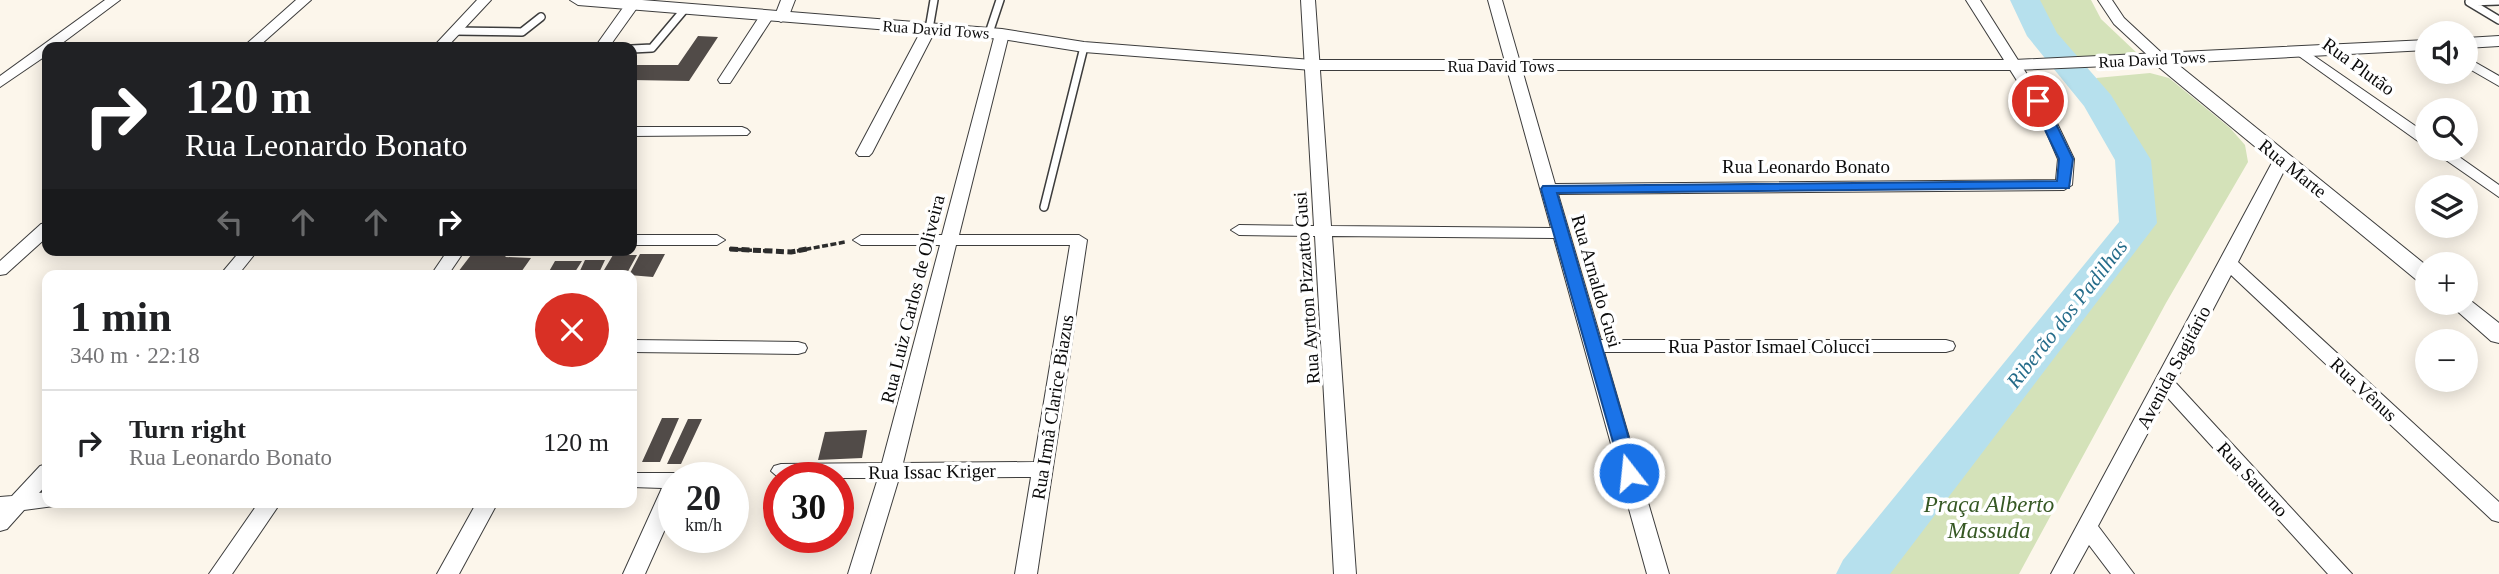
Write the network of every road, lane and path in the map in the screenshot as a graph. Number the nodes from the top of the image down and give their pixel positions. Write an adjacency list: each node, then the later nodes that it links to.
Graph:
1 (113, 0): 22 (street)
2 (304, 0): 23 (street)
3 (484, 0): 19 (street)
4 (578, 0): 13 (street, Rua David Tows)
5 (788, 0): 16 (street)
6 (934, 0): 18 (lane)
7 (1000, 0): 20 (lane)
8 (1308, 0): 34 (street, Rua Ayrton Pizzatto Gusi)
9 (1495, 0): 36 (street, Rua Arnaldo Gusi)
10 (1973, 0): 35 (street)
11 (2105, 0): 32 (street)
12 (2499, 1): 17 (lane)
13 (632, 5): 14 (street, Rua David Tows); 25 (street)
14 (684, 10): 16 (street, Rua David Tows); 29 (lane)
15 (541, 17): 19 (lane)
16 (774, 18): 18 (street, Rua David Tows); 38 (street)
17 (2499, 20)
18 (929, 29): 20 (street, Rua David Tows); 44 (street)
19 (454, 32): 24 (street)
20 (995, 34): 28 (street, Rua David Tows); 57 (street, Rua Luiz Carlos de Oliveira)
21 (2499, 41): 26 (street)
22 (56, 42)
23 (256, 42)
24 (445, 42)
25 (606, 42)
26 (2478, 42)
27 (2415, 46): 30 (street, Rua David Tows)
28 (1084, 47): 34 (street, Rua David Tows); 49 (lane)
29 (637, 49)
30 (2301, 51): 32 (street, Rua David Tows); 43 (street, Rua Plutão)
31 (42, 52): 40 (street)
32 (2160, 60): 33 (street, Rua David Tows); 45 (street, Rua Marte)
33 (2039, 64): 35 (street, Rua David Tows)
34 (1312, 65): 36 (street, Rua David Tows); 51 (street, Rua Ayrton Pizzatto Gusi)
35 (2014, 65): 36 (street, Rua David Tows); 47 (street, Rua Leonardo Bonato)
36 (1514, 67): 47 (street, Rua Arnaldo Gusi)
37 (2478, 69): 39 (street)
38 (725, 80)
39 (2499, 82)
40 (0, 83)
41 (637, 132): 42 (street)
42 (742, 132)
43 (2415, 132)
44 (864, 153)
45 (2281, 159): 59 (street, Avenida Sagitário); 60 (street, Rua Marte)
46 (2455, 161): 48 (street)
47 (1548, 189): 53 (street, Rua Arnaldo Gusi)
48 (2499, 192)
49 (1044, 207)
50 (1240, 230): 51 (street)
51 (1323, 231): 53 (street); 89 (street, Rua Ayrton Pizzatto Gusi)
52 (42, 232): 61 (street)
53 (1561, 233): 66 (street, Rua Arnaldo Gusi)
54 (637, 240): 55 (street)
55 (717, 240): 56 (path)
56 (860, 240): 57 (street)
57 (949, 241): 70 (street, Rua Irmã Clarice Biazus); 72 (street, Rua Luiz Carlos de Oliveira)
58 (245, 256): 62 (street)
59 (2229, 263): 69 (street, Avenida Sagitário); 80 (street, Rua Vênus)
60 (2415, 267)
61 (0, 270)
62 (232, 270)
63 (2475, 315): 64 (street)
64 (2499, 335)
65 (637, 346): 68 (street)
66 (1593, 346): 67 (street, Rua Pastor Ismael Colucci); 90 (street, Rua Arnaldo Gusi)
67 (1945, 346)
68 (798, 348)
69 (2165, 383): 83 (street, Avenida Sagitário); 93 (street, Rua Saturno)
70 (1042, 469): 72 (street, Rua Issac Kriger); 88 (street, Rua Irmã Clarice Biazus)
71 (854, 472): 72 (street, Rua Issac Kriger)
72 (890, 472): 87 (street, Rua Luiz Carlos de Oliveira)
73 (42, 475): 77 (street)
74 (637, 480): 75 (street)
75 (658, 482)
76 (42, 501): 77 (street)
77 (9, 504): 82 (street)
78 (267, 508): 84 (street)
79 (485, 508): 85 (street)
80 (2499, 514)
81 (658, 519): 86 (street)
82 (0, 523)
83 (2087, 527): 91 (street, Avenida Sagitário); 92 (street)
84 (220, 574)
85 (447, 574)
86 (634, 574)
87 (859, 574)
88 (1026, 574)
89 (1345, 574)
90 (1658, 574)
91 (2062, 574)
92 (2123, 574)
93 (2341, 574)

